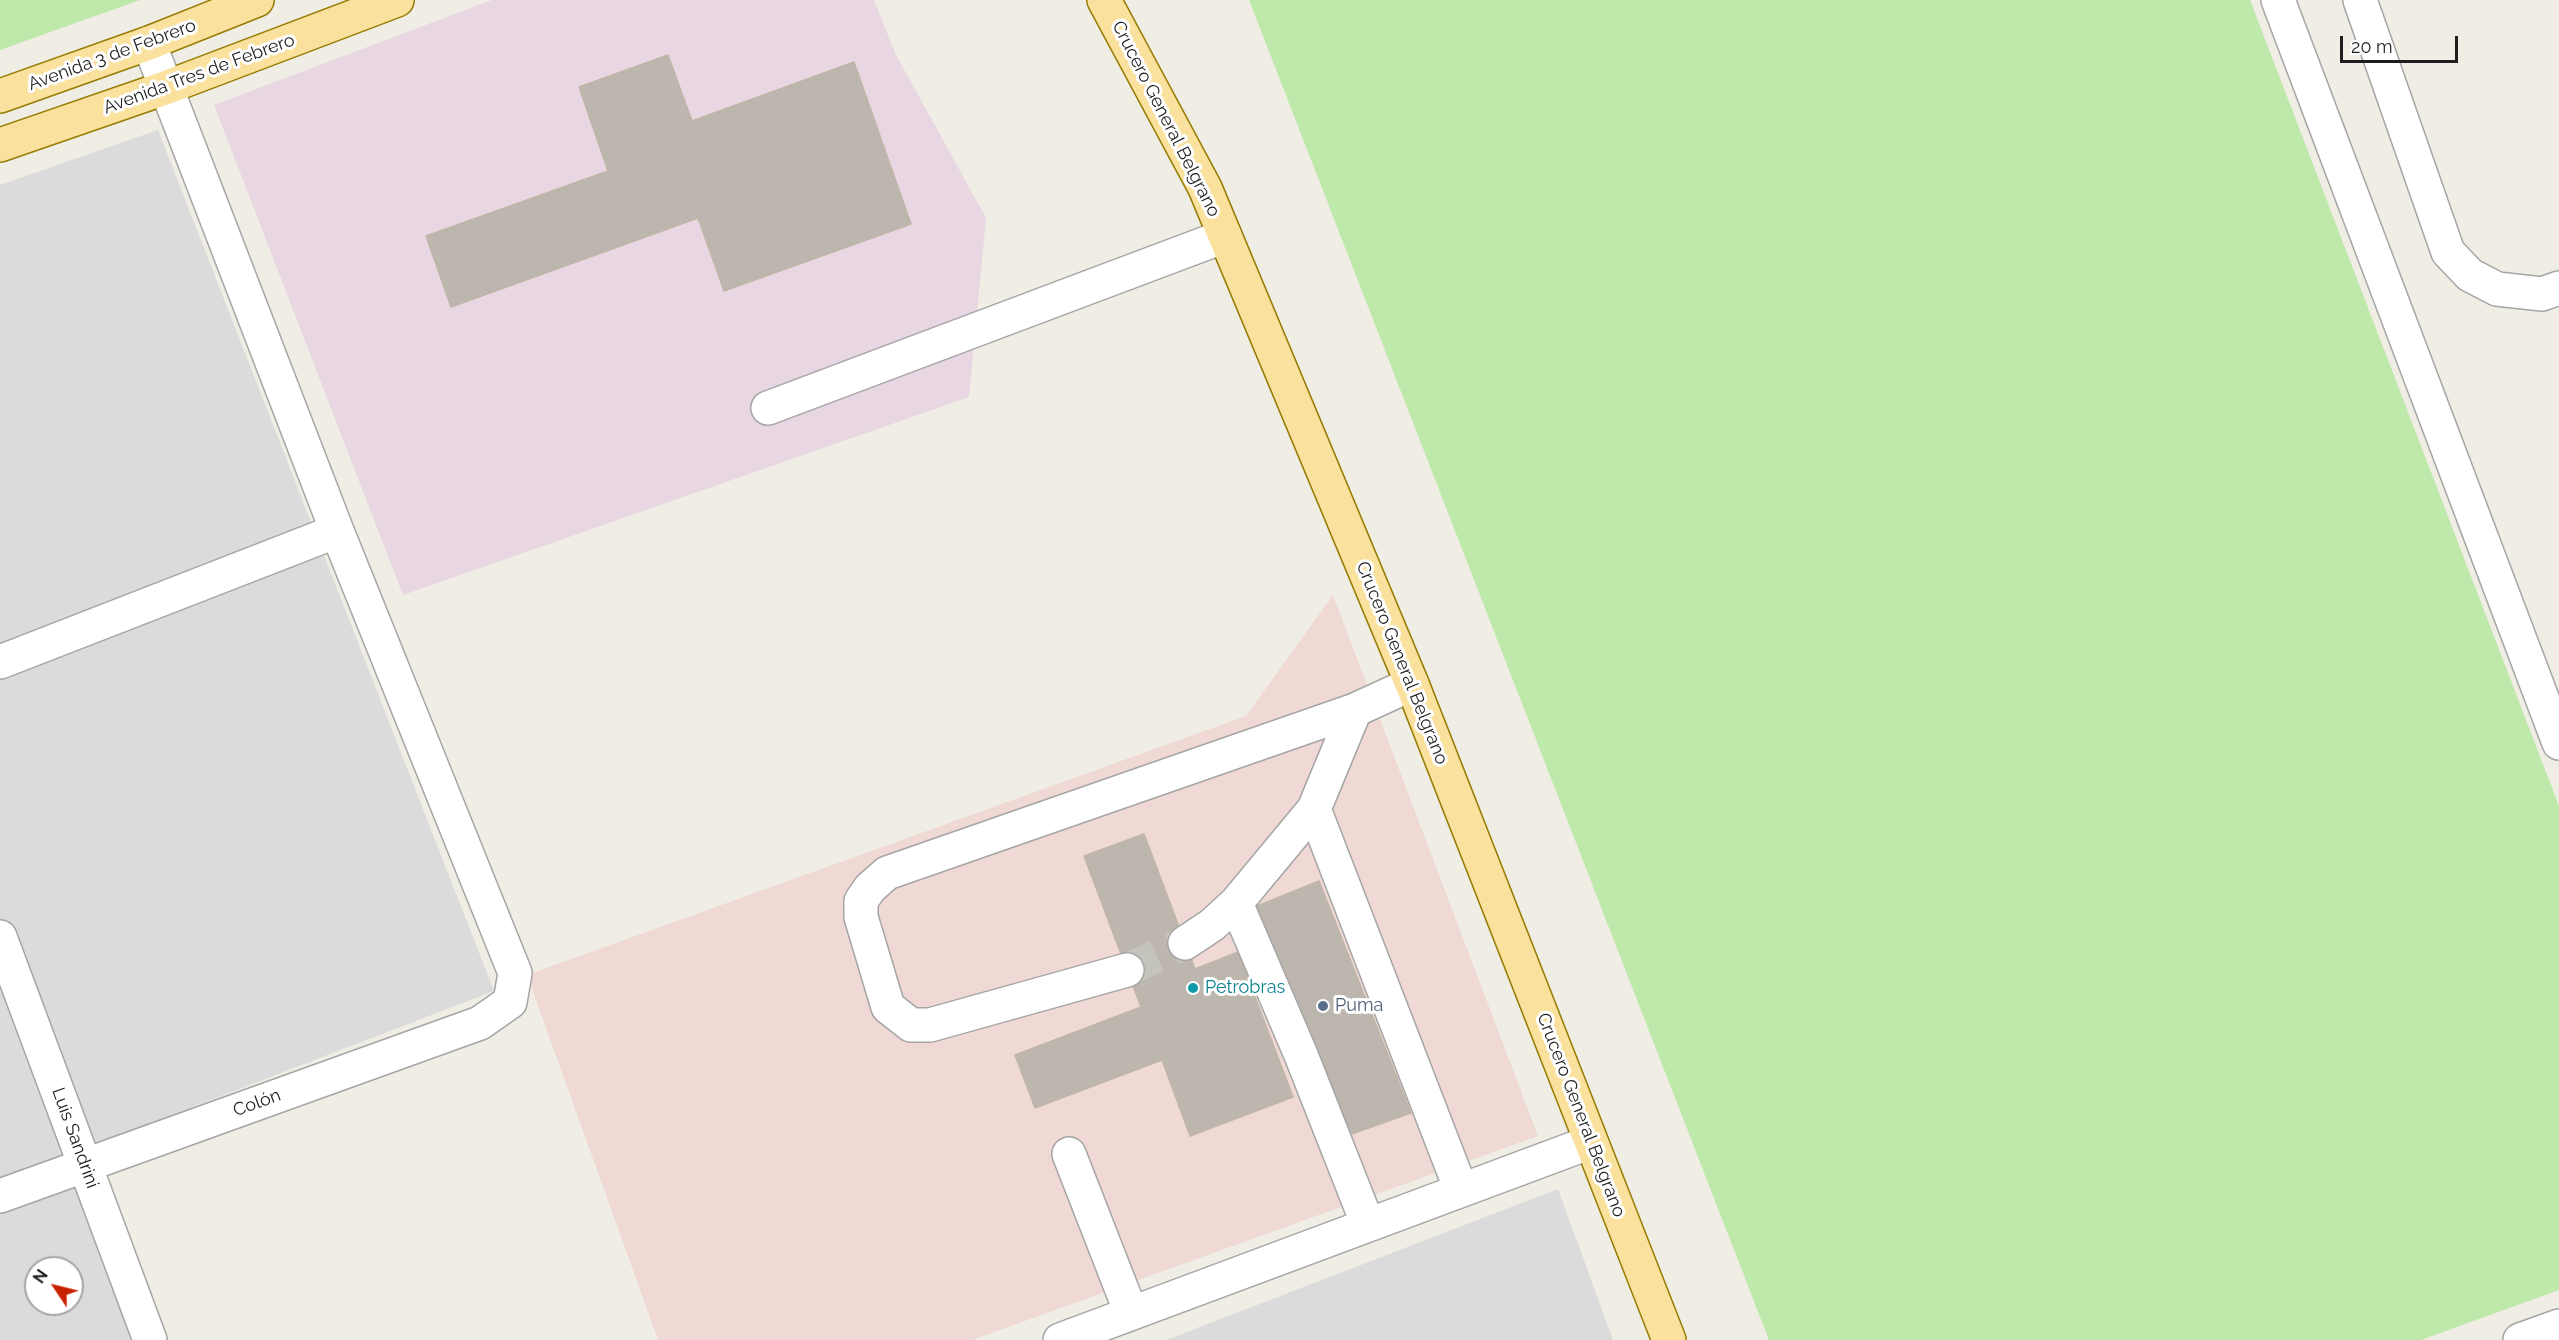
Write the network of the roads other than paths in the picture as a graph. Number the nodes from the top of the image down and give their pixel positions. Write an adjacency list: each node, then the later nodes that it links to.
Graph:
1 (257, 0): 6 (main road, Avenida 3 de Febrero)
2 (397, 0): 7 (main road, Avenida Tres de Febrero)
3 (1104, 0): 10 (main road, Crucero General Belgrano)
4 (2278, 0): 17 (street)
5 (2360, 0): 11 (street)
6 (149, 44): 7 (street); 8 (main road, Avenida 3 de Febrero)
7 (165, 87): 9 (main road, Avenida Tres de Febrero); 13 (street)
8 (0, 96)
9 (0, 145)
10 (1225, 236): 12 (street); 15 (main road, Crucero General Belgrano)
11 (2559, 288)
12 (768, 408)
13 (337, 531): 14 (street); 25 (street, Colón)
14 (0, 662)
15 (1412, 684): 16 (street); 23 (main road, Crucero General Belgrano)
16 (1355, 710): 18 (street); 22 (street)
17 (2559, 743)
18 (1314, 809): 19 (street); 26 (street)
19 (1236, 903): 21 (street); 28 (street)
20 (0, 937): 25 (street, Luis Sandrini)
21 (1185, 943)
22 (1127, 970)
23 (1591, 1142): 26 (street); 33 (main road, Crucero General Belgrano)
24 (1069, 1154): 29 (street)
25 (85, 1165): 27 (street, Colón); 31 (street, Luis Sandrini)
26 (1461, 1190): 28 (street)
27 (0, 1196)
28 (1368, 1225): 29 (street)
29 (1131, 1313): 32 (street)
30 (2559, 1326): 34 (street)
31 (150, 1340)
32 (1060, 1340)
33 (1669, 1340)
34 (2520, 1340)

